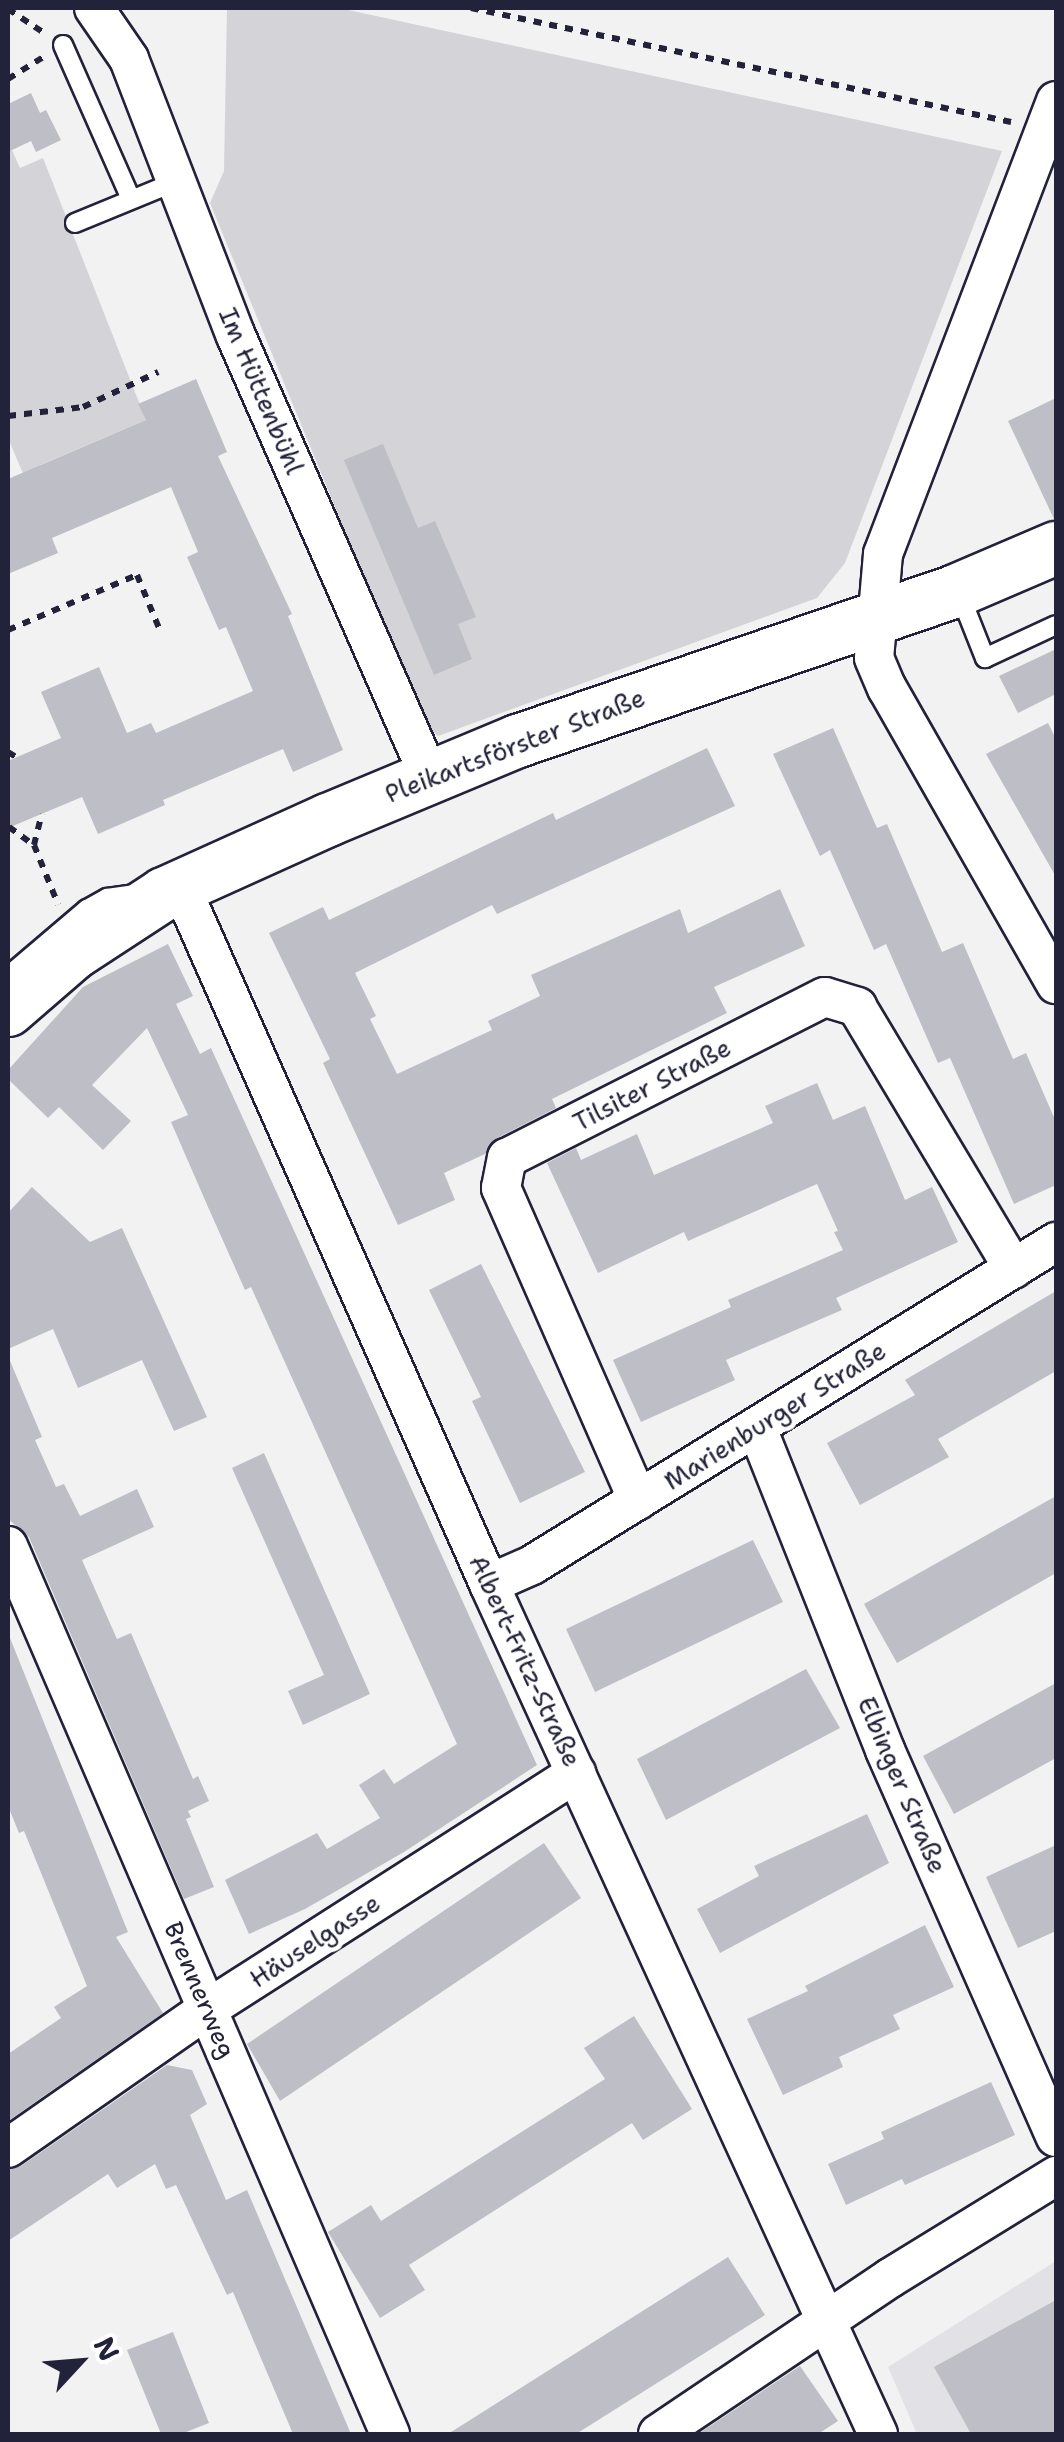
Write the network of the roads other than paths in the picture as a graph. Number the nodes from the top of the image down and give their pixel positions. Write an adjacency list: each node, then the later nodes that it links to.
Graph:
1 (94, 8): 4 (street, Im Hüttenbühl)
2 (63, 45): 5 (lane)
3 (1052, 115): 9 (street)
4 (175, 182): 5 (lane); 11 (street, Im Hüttenbühl)
5 (131, 199): 6 (lane)
6 (75, 222)
7 (1056, 548): 8 (street, Pleikartsförster Straße)
8 (958, 590): 9 (street, Pleikartsförster Straße); 10 (lane)
9 (875, 616): 11 (street, Pleikartsförster Straße); 14 (street)
10 (1056, 625)
11 (429, 776): 12 (street, Pleikartsförster Straße)
12 (172, 889): 13 (lane); 15 (street, Pleikartsförster Straße); 21 (street, Albert-Fritz-Straße)
13 (8, 976)
14 (1056, 984)
15 (8, 1010)
16 (1056, 1242): 17 (street, Marienburger Straße)
17 (1014, 1268): 18 (street, Marienburger Straße); 19 (street, Tilsiter Straße)
18 (757, 1428): 19 (street, Marienburger Straße); 24 (street, Elbinger Straße)
19 (638, 1500): 21 (street, Marienburger Straße)
20 (8, 1546): 23 (street, Brennerweg)
21 (489, 1584): 22 (street, Albert-Fritz-Straße)
22 (576, 1773): 23 (street, Häuselgasse); 27 (street, Albert-Fritz-Straße)
23 (209, 2008): 25 (street, Häuselgasse); 28 (street, Brennerweg)
24 (1056, 2138)
25 (8, 2148)
26 (1056, 2176): 27 (street)
27 (827, 2322): 29 (street); 30 (street, Albert-Fritz-Straße)
28 (390, 2434)
29 (658, 2434)
30 (878, 2434)

